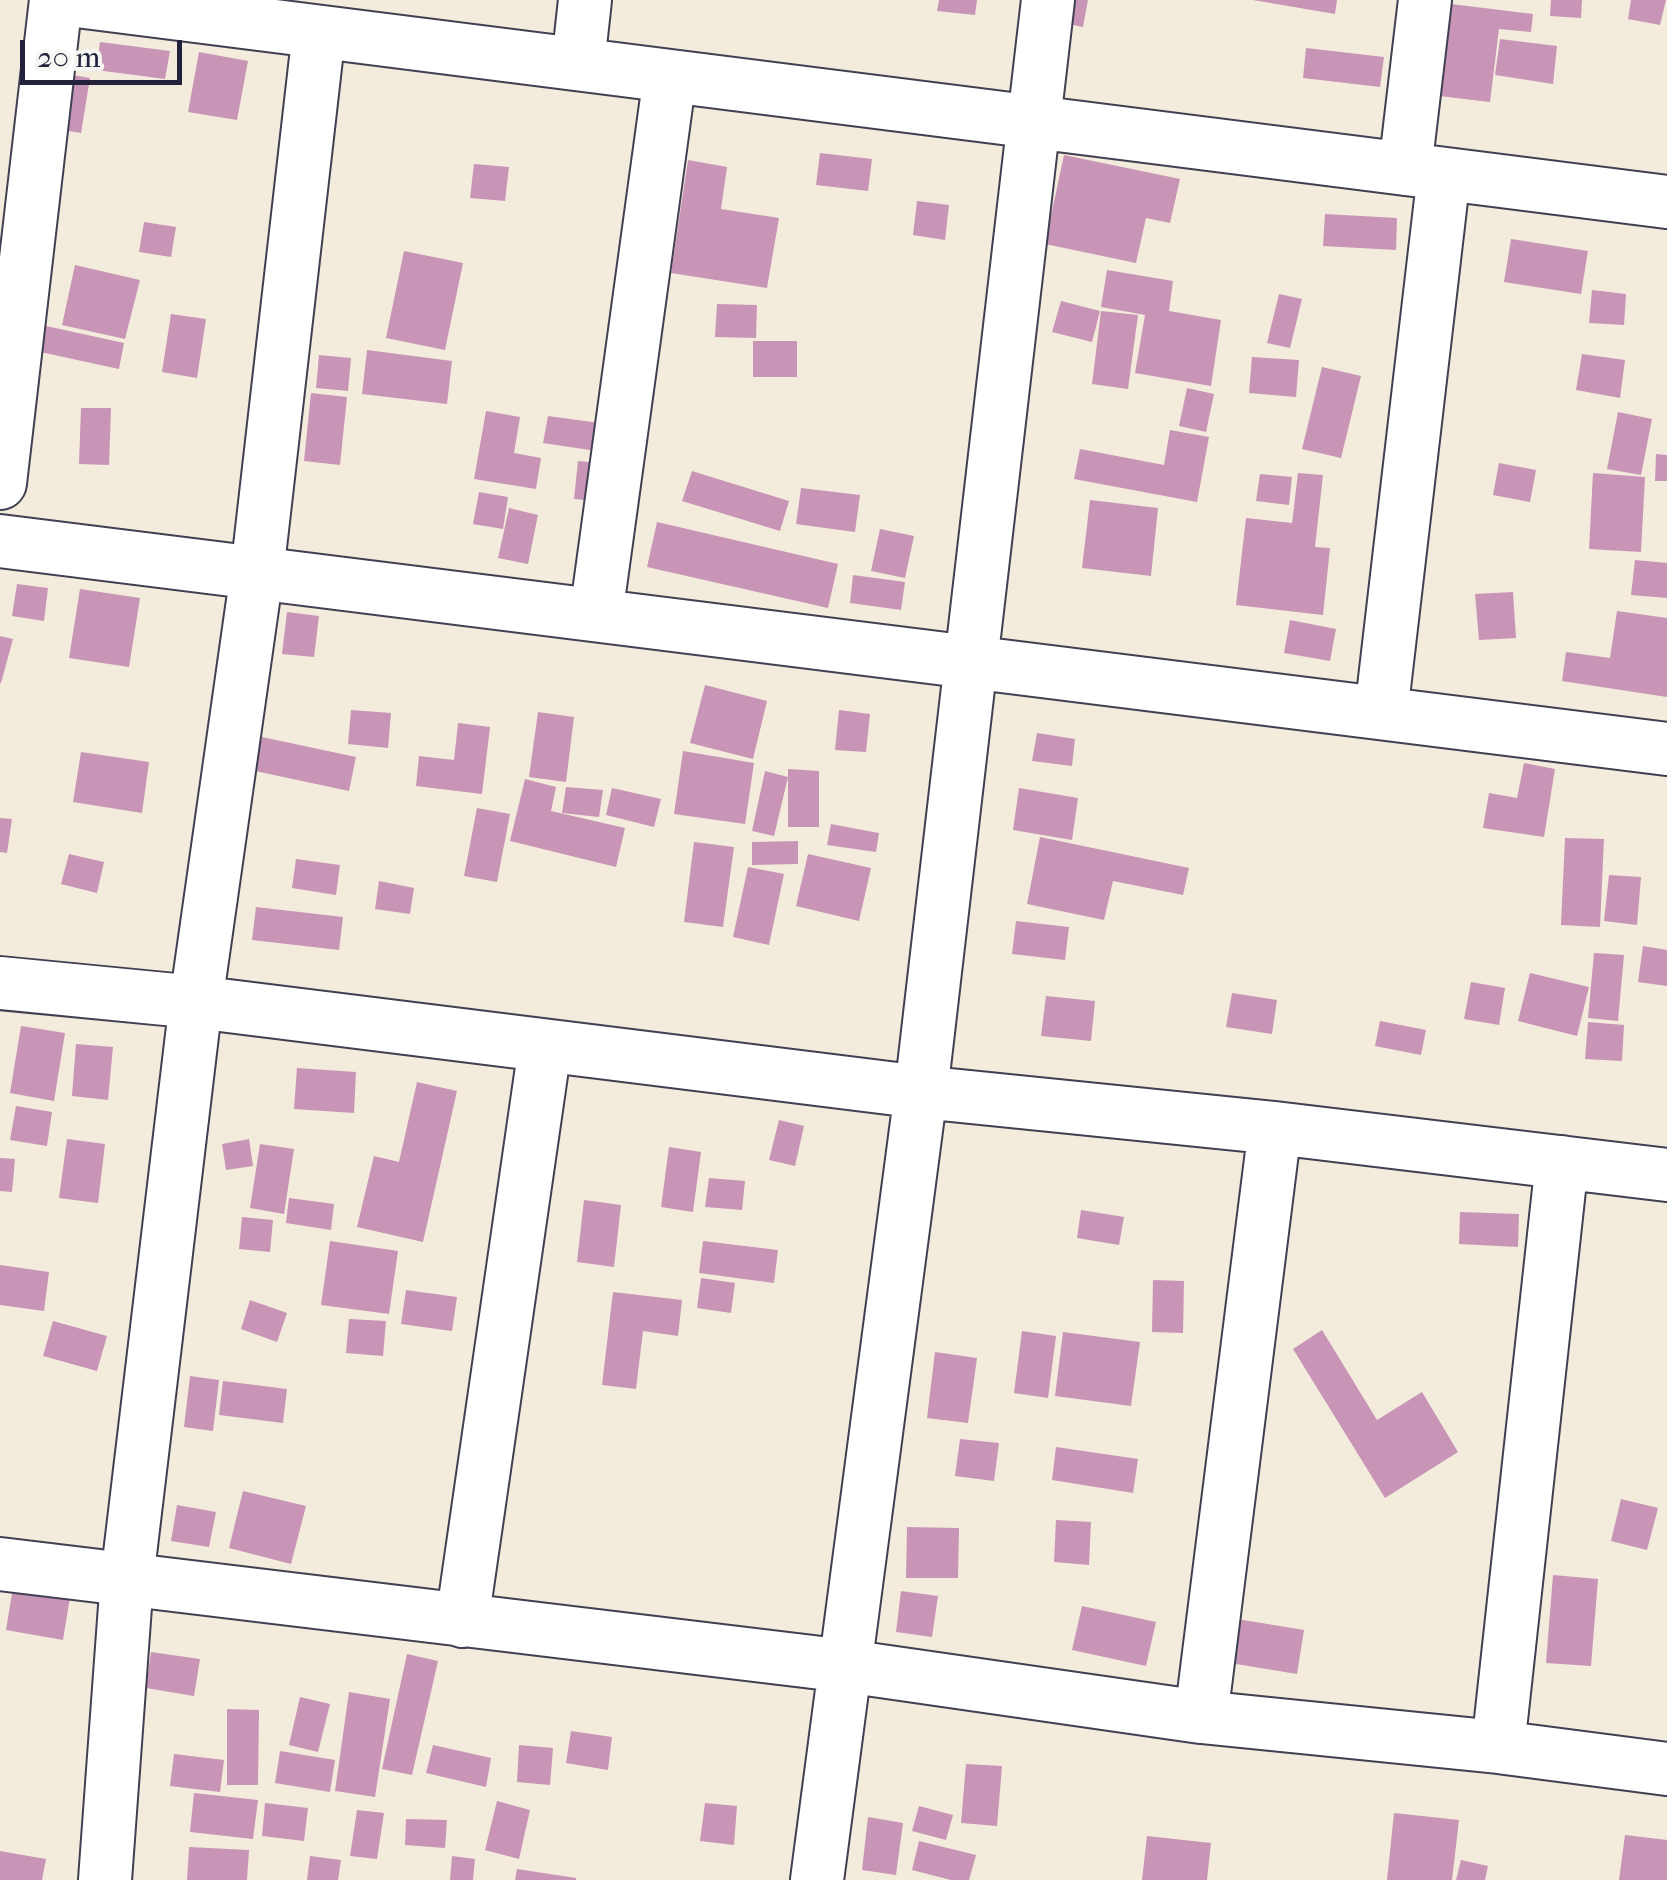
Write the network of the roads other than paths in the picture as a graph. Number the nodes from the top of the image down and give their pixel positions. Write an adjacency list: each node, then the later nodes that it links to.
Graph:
1 (56, 0): 12 (street)
2 (69, 0): 6 (street)
3 (584, 0): 7 (street)
4 (1048, 0): 9 (street)
5 (1425, 0): 10 (street)
6 (318, 32): 7 (street); 14 (street)
7 (578, 64): 8 (street)
8 (670, 76): 9 (street); 15 (street)
9 (1036, 124): 10 (street); 16 (street)
10 (1424, 171): 11 (street); 17 (street)
11 (1667, 202)
12 (0, 483)
13 (0, 541): 14 (street)
14 (257, 573): 15 (street); 20 (street)
15 (596, 615): 16 (street)
16 (973, 662): 17 (street); 22 (street)
17 (1381, 714): 18 (street)
18 (1667, 749)
19 (0, 982): 20 (street)
20 (196, 1002): 21 (street); 27 (street)
21 (545, 1047): 22 (street); 28 (street)
22 (921, 1092): 23 (street); 29 (street)
23 (1276, 1128): 24 (street); 30 (street)
24 (1562, 1162): 25 (street); 31 (street)
25 (1667, 1175)
26 (0, 1564): 27 (street)
27 (127, 1580): 28 (street); 33 (street)
28 (462, 1620): 29 (street)
29 (846, 1666): 30 (street); 34 (street)
30 (1202, 1717): 31 (street)
31 (1498, 1748): 32 (street)
32 (1667, 1770)
33 (105, 1880)
34 (817, 1880)

